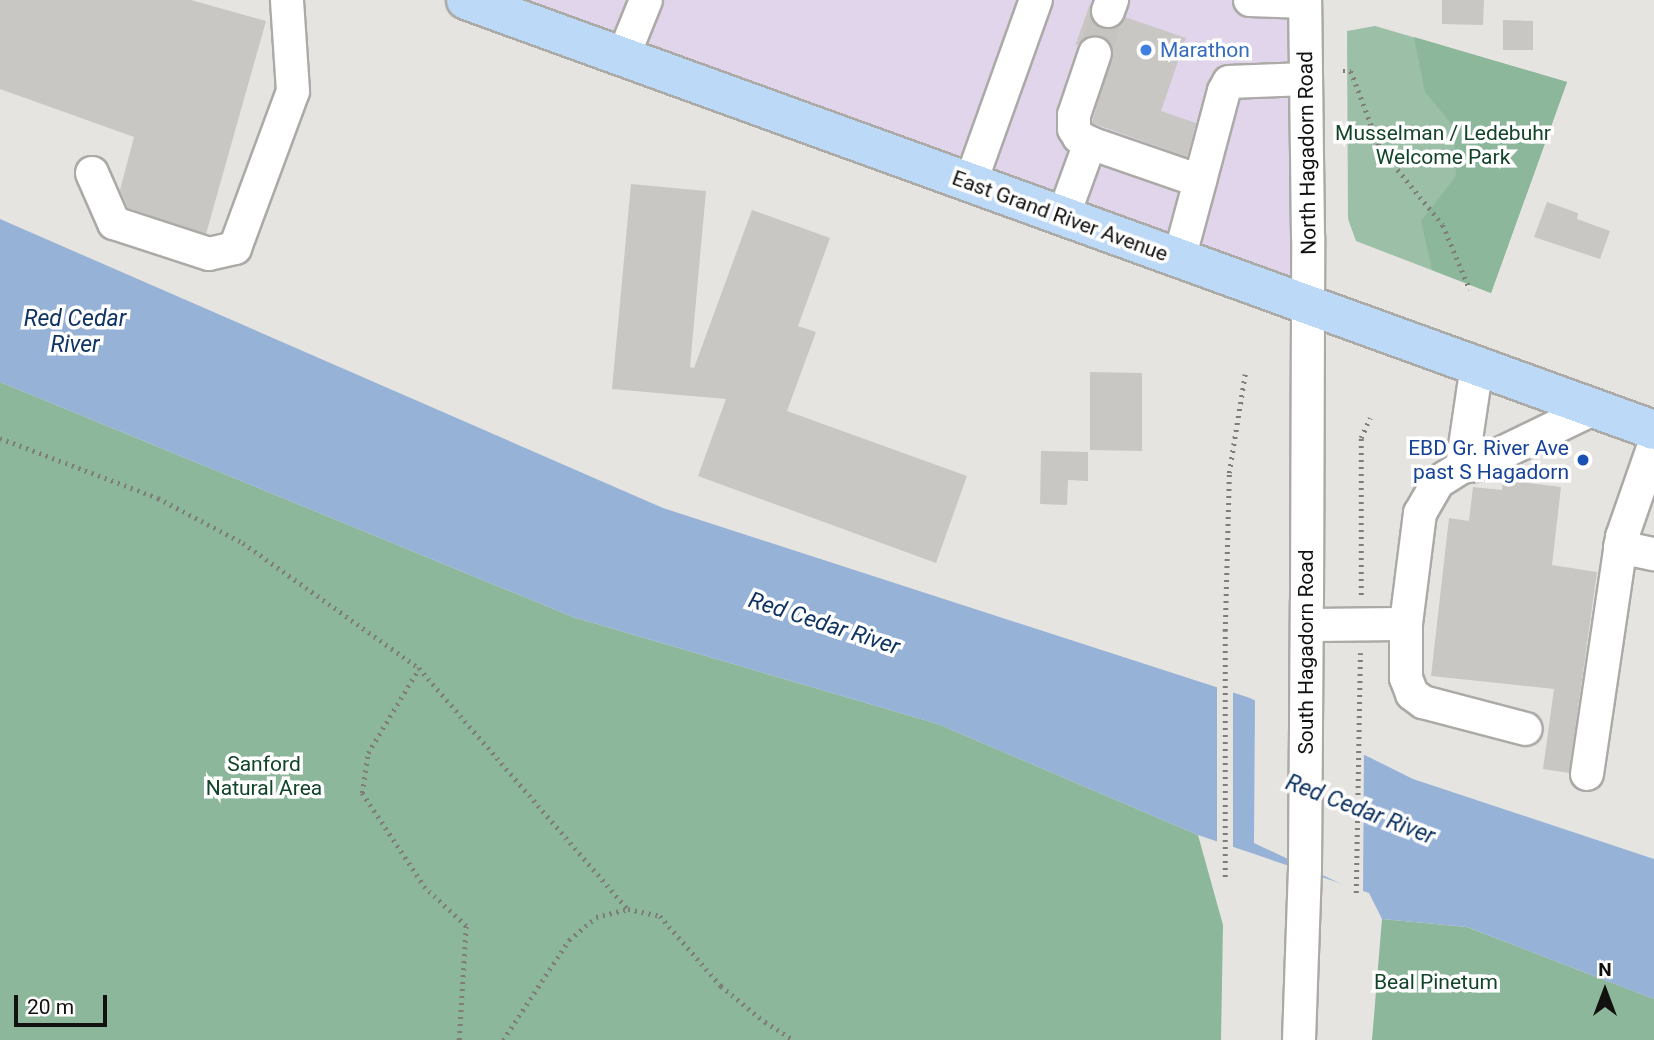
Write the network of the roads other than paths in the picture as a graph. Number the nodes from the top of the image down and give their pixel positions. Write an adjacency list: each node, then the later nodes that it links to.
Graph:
1 (287, 0): 11 (street)
2 (466, 0): 8 (main road, East Grand River Avenue)
3 (646, 0): 8 (street)
4 (1036, 0): 13 (street)
5 (1250, 0): 6 (street)
6 (1305, 1): 9 (street, North Hagadorn Road)
7 (1095, 53): 10 (street)
8 (623, 57): 13 (main road, East Grand River Avenue)
9 (1306, 79): 12 (street); 16 (street, North Hagadorn Road)
10 (1090, 143): 12 (street); 14 (street)
11 (92, 173)
12 (1200, 181): 15 (street)
13 (970, 184): 14 (main road, East Grand River Avenue)
14 (1063, 217): 15 (main road, East Grand River Avenue)
15 (1179, 260): 16 (main road, East Grand River Avenue)
16 (1308, 305): 17 (main road, East Grand River Avenue); 25 (street, South Hagadorn Road)
17 (1477, 365): 18 (main road, East Grand River Avenue); 21 (street)
18 (1595, 408): 19 (main road, East Grand River Avenue); 21 (street)
19 (1654, 430)
20 (1654, 445): 22 (street)
21 (1462, 467): 24 (street)
22 (1620, 547): 23 (street); 27 (street)
23 (1654, 554)
24 (1406, 624): 25 (street); 26 (street)
25 (1307, 625): 28 (street, South Hagadorn Road)
26 (1526, 729)
27 (1587, 774)
28 (1299, 1040)

